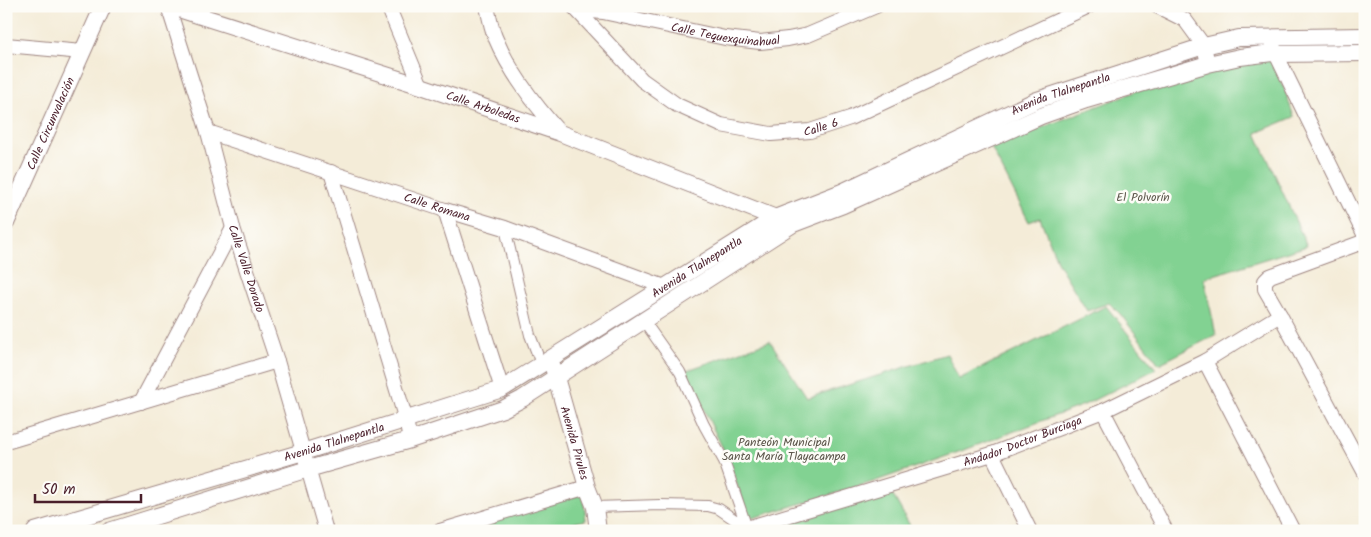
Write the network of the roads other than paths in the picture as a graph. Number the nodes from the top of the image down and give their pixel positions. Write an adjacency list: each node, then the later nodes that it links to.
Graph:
1 (103, 6): 13 (street, Calle Circunvalación)
2 (168, 6): 17 (street, Calle Arboledas); 18 (street, Calle Valle Dorado)
3 (388, 6): 17 (street)
4 (487, 6): 19 (street)
5 (1089, 6): 8 (street, Calle 6)
6 (1157, 6): 12 (street)
7 (871, 7): 8 (street, Calle Tequexquinahual)
8 (575, 8)
9 (1365, 36): 10 (street, Avenida Tlalnepantla)
10 (1271, 38): 12 (street, Avenida Tlalnepantla); 15 (street)
11 (6, 45): 13 (street)
12 (1204, 46): 16 (street); 22 (street, Avenida Tlalnepantla)
13 (82, 52): 23 (street, Calle Circunvalación)
14 (1365, 53): 15 (street, Avenida Tlalnepantla)
15 (1276, 54): 16 (street, Avenida Tlalnepantla); 27 (street)
16 (1208, 64): 24 (street, Avenida Tlalnepantla)
17 (422, 86): 19 (street, Calle Arboledas)
18 (208, 132): 20 (street, Calle Romana); 25 (street, Calle Valle Dorado)
19 (560, 133): 22 (street, Calle Arboledas)
20 (331, 172): 21 (street, Calle Romana); 38 (street)
21 (445, 210): 26 (street, Calle Romana); 35 (street)
22 (775, 218): 24 (street, Calle Arboledas); 28 (street, Avenida Tlalnepantla)
23 (6, 223)
24 (793, 224): 30 (street, Avenida Tlalnepantla)
25 (233, 228): 32 (street, Calle Valle Dorado); 36 (street)
26 (505, 228): 28 (street, Calle Romana); 31 (street)
27 (1364, 240): 29 (street)
28 (665, 287): 31 (street, Avenida Tlalnepantla)
29 (1280, 315): 33 (street, Andador Doctor Burciaga); 44 (street)
30 (644, 321): 34 (street, Avenida Tlalnepantla); 48 (street)
31 (551, 358): 34 (street, Avenida Pirules); 35 (street, Avenida Tlalnepantla)
32 (276, 361): 36 (street); 41 (street, Calle Valle Dorado)
33 (1205, 361): 37 (street, Andador Doctor Burciaga); 55 (street)
34 (556, 377): 39 (street, Avenida Tlalnepantla); 45 (street, Avenida Pirules)
35 (502, 389): 38 (street, Avenida Tlalnepantla)
36 (141, 402): 40 (street)
37 (1103, 410): 42 (street, Andador Doctor Burciaga); 54 (street)
38 (406, 420): 39 (street); 41 (street, Avenida Tlalnepantla)
39 (410, 440): 43 (street, Avenida Tlalnepantla)
40 (6, 442)
41 (304, 452): 43 (street, Calle Valle Dorado); 49 (street, Avenida Tlalnepantla)
42 (992, 454): 48 (street, Andador Doctor Burciaga); 53 (street)
43 (308, 469): 50 (street, Avenida Tlalnepantla); 51 (street, Calle Valle Dorado)
44 (1365, 473)
45 (586, 487): 46 (street, Avenida Pirules); 52 (street)
46 (594, 507): 47 (street, Avenida Pirules); 48 (street)
47 (598, 529)
48 (749, 529)
49 (35, 531)
50 (110, 531)
51 (326, 531)
52 (440, 531)
53 (1030, 531)
54 (1166, 531)
55 (1293, 531)

